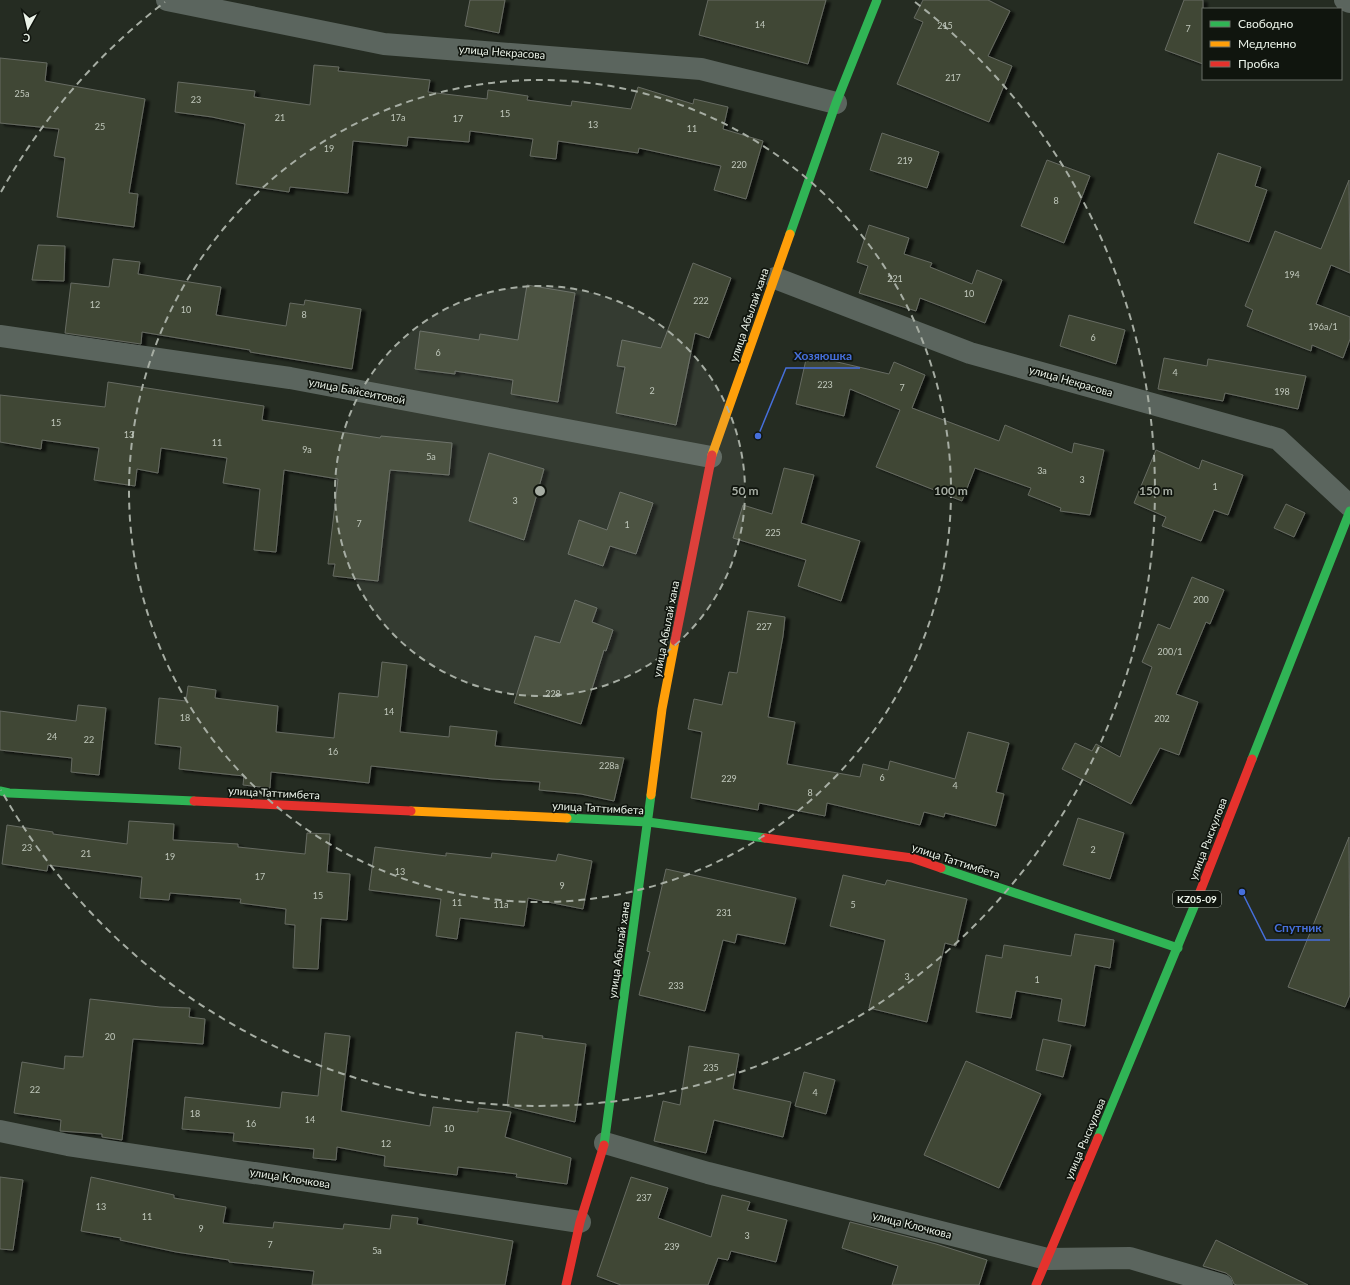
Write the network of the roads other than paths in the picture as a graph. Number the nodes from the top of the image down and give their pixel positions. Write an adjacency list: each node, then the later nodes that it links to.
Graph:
1 (168, 0): 5 (street, улица Некрасова)
2 (877, 0): 5 (street, улица Абылай хана)
3 (1345, 0): 4 (street)
4 (1350, 2)
5 (836, 102): 6 (street, улица Абылай хана)
6 (775, 278): 8 (street, улица Абылай хана); 9 (street, улица Некрасова)
7 (0, 336): 8 (street, улица Байсеитовой)
8 (711, 457): 12 (street, улица Абылай хана)
9 (1350, 506)
10 (1350, 511): 13 (street, улица Рыскулова / KZ05-09)
11 (0, 791): 12 (street, улица Таттимбета)
12 (648, 822): 13 (street, улица Таттимбета); 15 (street, улица Абылай хана)
13 (1178, 948): 17 (street, улица Рыскулова / KZ05-09)
14 (0, 1131): 16 (street, улица Клочкова)
15 (605, 1143): 16 (street, улица Абылай хана); 17 (street, улица Клочкова)
16 (580, 1222): 18 (street, улица Абылай хана)
17 (1047, 1259): 19 (street, улица Рыскулова / KZ05-09); 20 (street, улица Клочкова)
18 (566, 1285)
19 (1036, 1285)
20 (1222, 1285)

